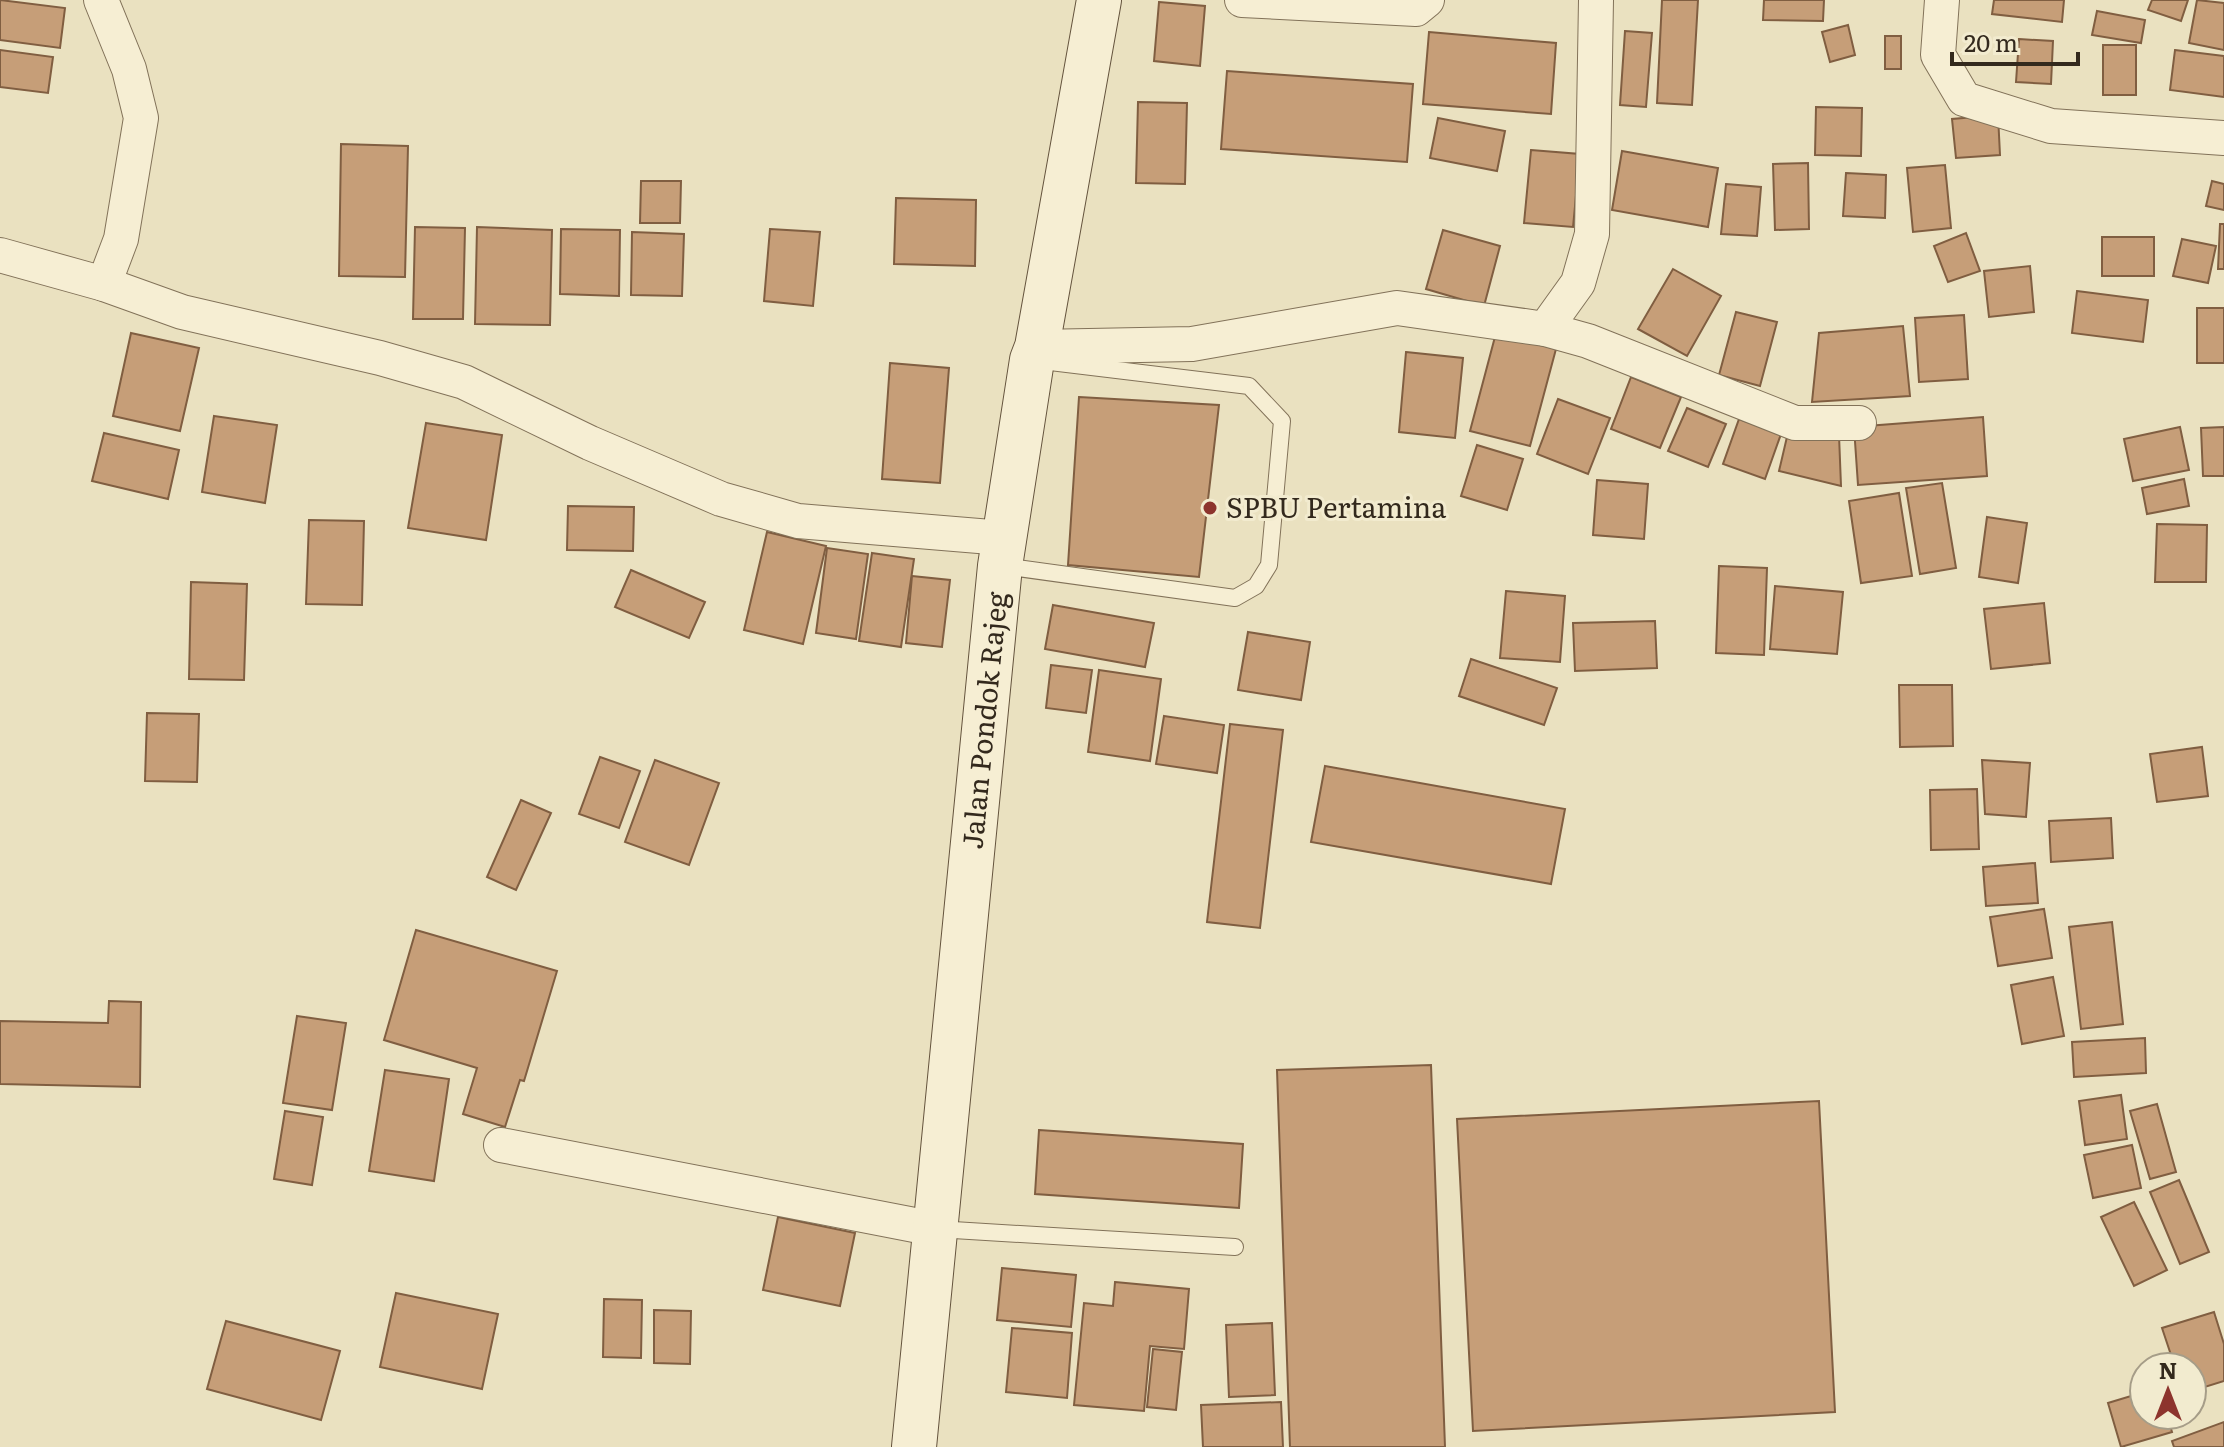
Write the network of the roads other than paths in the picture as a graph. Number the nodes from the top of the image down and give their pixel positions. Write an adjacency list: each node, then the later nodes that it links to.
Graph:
1 (101, 0): 8 (street)
2 (1099, 0): 13 (main road, Jalan Pondok Rajeg)
3 (1242, 0): 4 (street)
4 (1427, 0)
5 (1596, 0): 12 (street)
6 (1942, 0): 7 (street)
7 (2224, 138)
8 (121, 239): 10 (street); 11 (street)
9 (0, 255): 10 (street)
10 (60, 272): 11 (street)
11 (104, 284): 15 (street)
12 (1545, 329): 13 (street); 14 (street)
13 (1035, 353): 15 (main road, Jalan Pondok Rajeg); 15 (lane)
14 (1859, 423)
15 (1001, 552): 17 (main road, Jalan Pondok Rajeg)
16 (501, 1145): 17 (street)
17 (935, 1229): 18 (lane); 19 (main road, Jalan Pondok Rajeg)
18 (1235, 1247)
19 (914, 1447)

